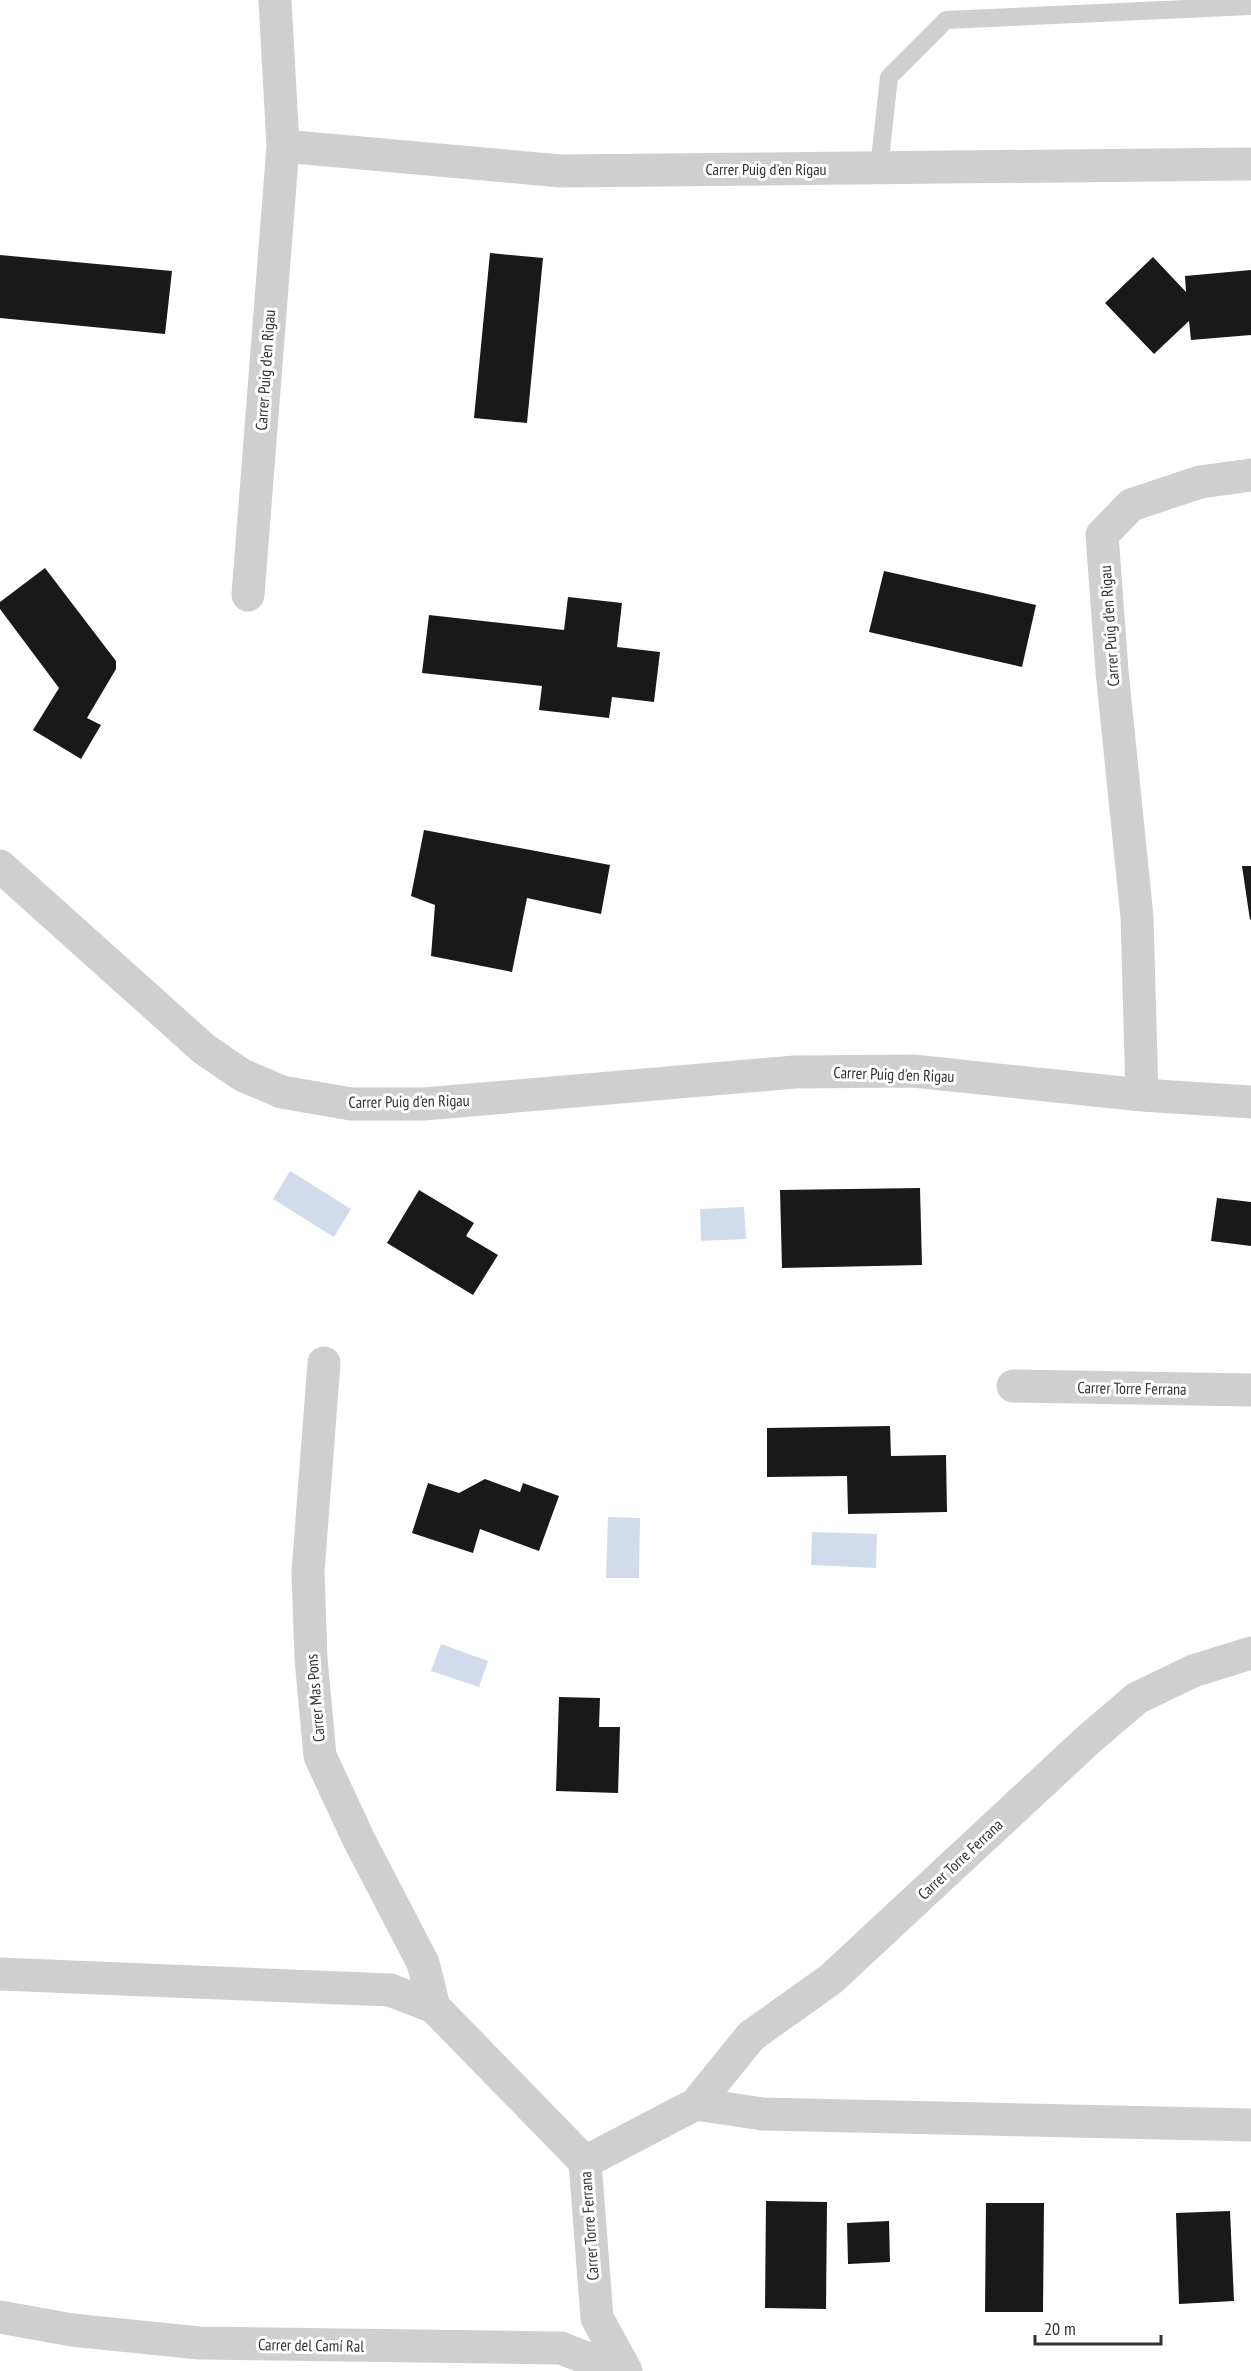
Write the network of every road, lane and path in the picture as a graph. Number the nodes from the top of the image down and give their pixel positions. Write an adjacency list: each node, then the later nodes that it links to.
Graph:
1 (275, 0): 3 (street, Carrer Puig d'en Rigau)
2 (1251, 6): 5 (lane)
3 (283, 146): 5 (street, Carrer Puig d'en Rigau); 7 (street, Carrer Puig d'en Rigau)
4 (1251, 164): 5 (street, Carrer Puig d'en Rigau)
5 (879, 168)
6 (1251, 475): 9 (street, Carrer Puig d'en Rigau)
7 (248, 594)
8 (0, 866): 9 (street, Carrer Puig d'en Rigau)
9 (1142, 1095): 10 (street)
10 (1251, 1102)
11 (324, 1363): 16 (street, Carrer Mas Pons)
12 (1013, 1386): 13 (street, Carrer Torre Ferrana)
13 (1251, 1390)
14 (1251, 1653): 17 (street, Carrer Torre Ferrana)
15 (0, 1974): 16 (street)
16 (434, 2007): 19 (street)
17 (696, 2104): 18 (street); 19 (street, Carrer Torre Ferrana)
18 (1251, 2125)
19 (585, 2162): 22 (street, Carrer Torre Ferrana)
20 (0, 2317): 21 (street, Carrer del Camí Ral)
21 (619, 2371)
22 (626, 2371)

